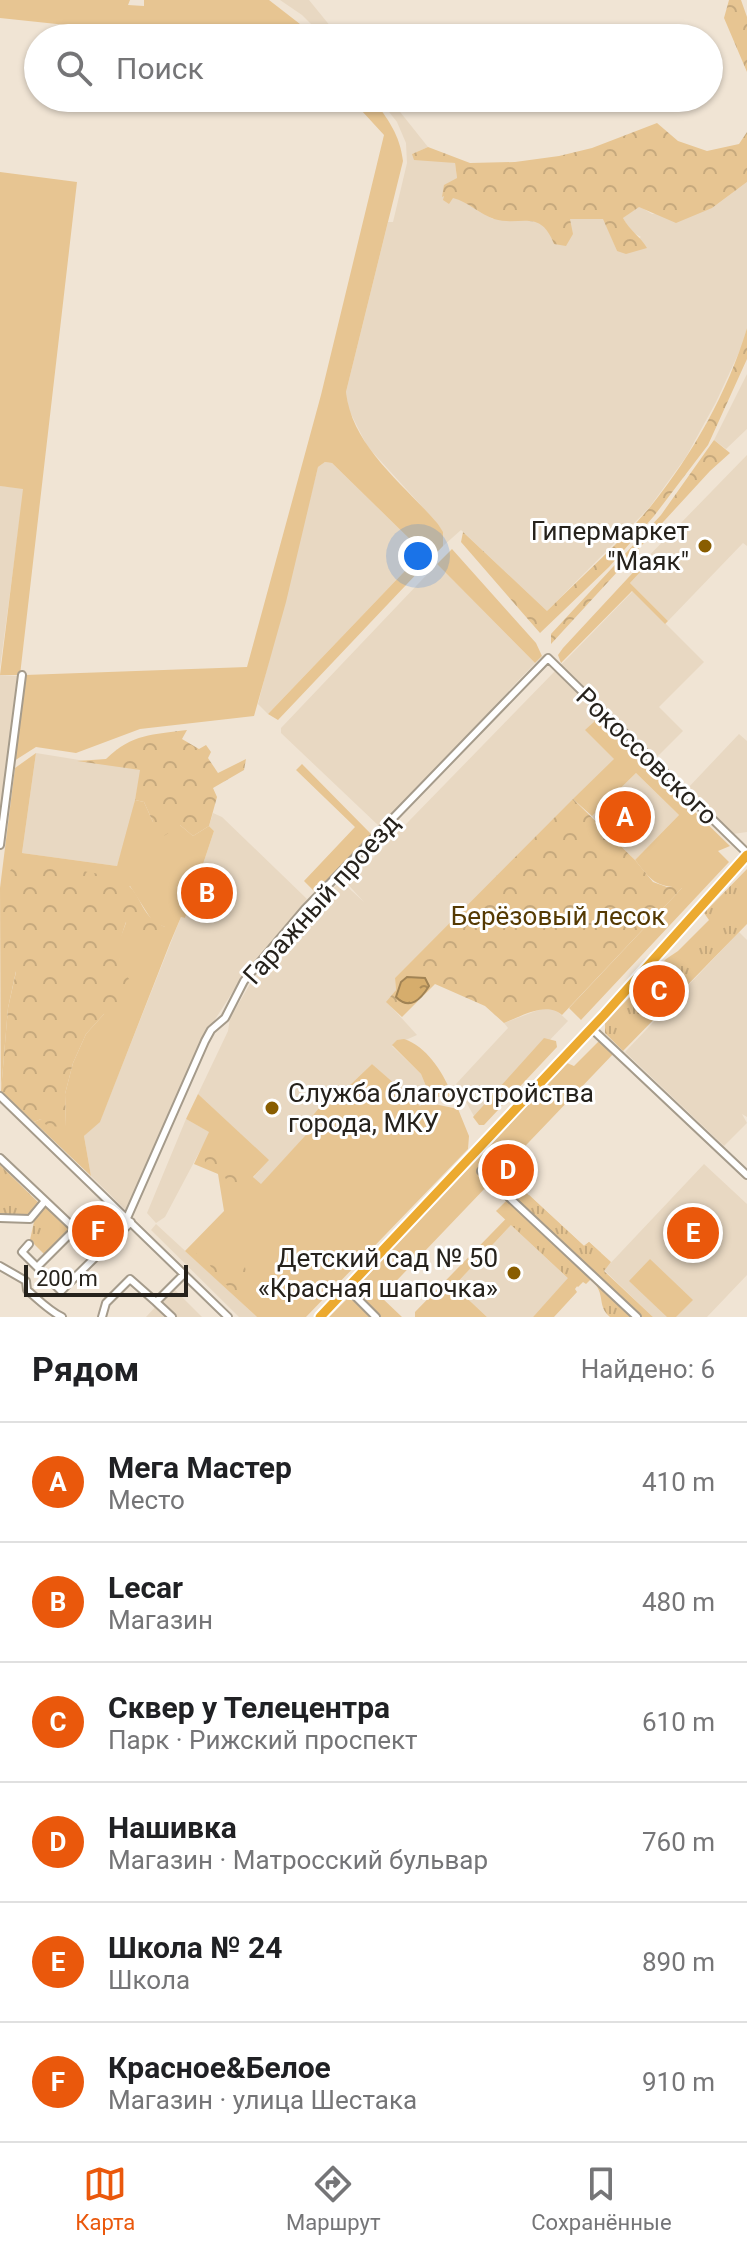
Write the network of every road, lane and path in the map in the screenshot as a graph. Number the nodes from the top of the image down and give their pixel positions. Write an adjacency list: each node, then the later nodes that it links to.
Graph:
1 (548, 658): 4 (street, Рокоссовского); 12 (street, Гаражный проезд)
2 (22, 675): 3 (street)
3 (0, 845)
4 (747, 854): 5 (highway)
5 (591, 1028): 9 (street); 17 (highway)
6 (0, 1096): 12 (street)
7 (0, 1158): 10 (street)
8 (481, 1171): 26 (street)
9 (747, 1175)
10 (45, 1201): 11 (street); 15 (street)
11 (0, 1218)
12 (129, 1220): 15 (street); 16 (street)
13 (29, 1244): 15 (street)
14 (0, 1266): 19 (street)
15 (37, 1267)
16 (184, 1274): 18 (street); 20 (street)
17 (347, 1288): 24 (highway); 25 (street)
18 (156, 1302): 22 (street); 23 (street)
19 (46, 1313): 21 (street)
20 (222, 1315)
21 (62, 1317)
22 (102, 1317)
23 (172, 1317)
24 (320, 1317)
25 (376, 1317)
26 (637, 1317)

